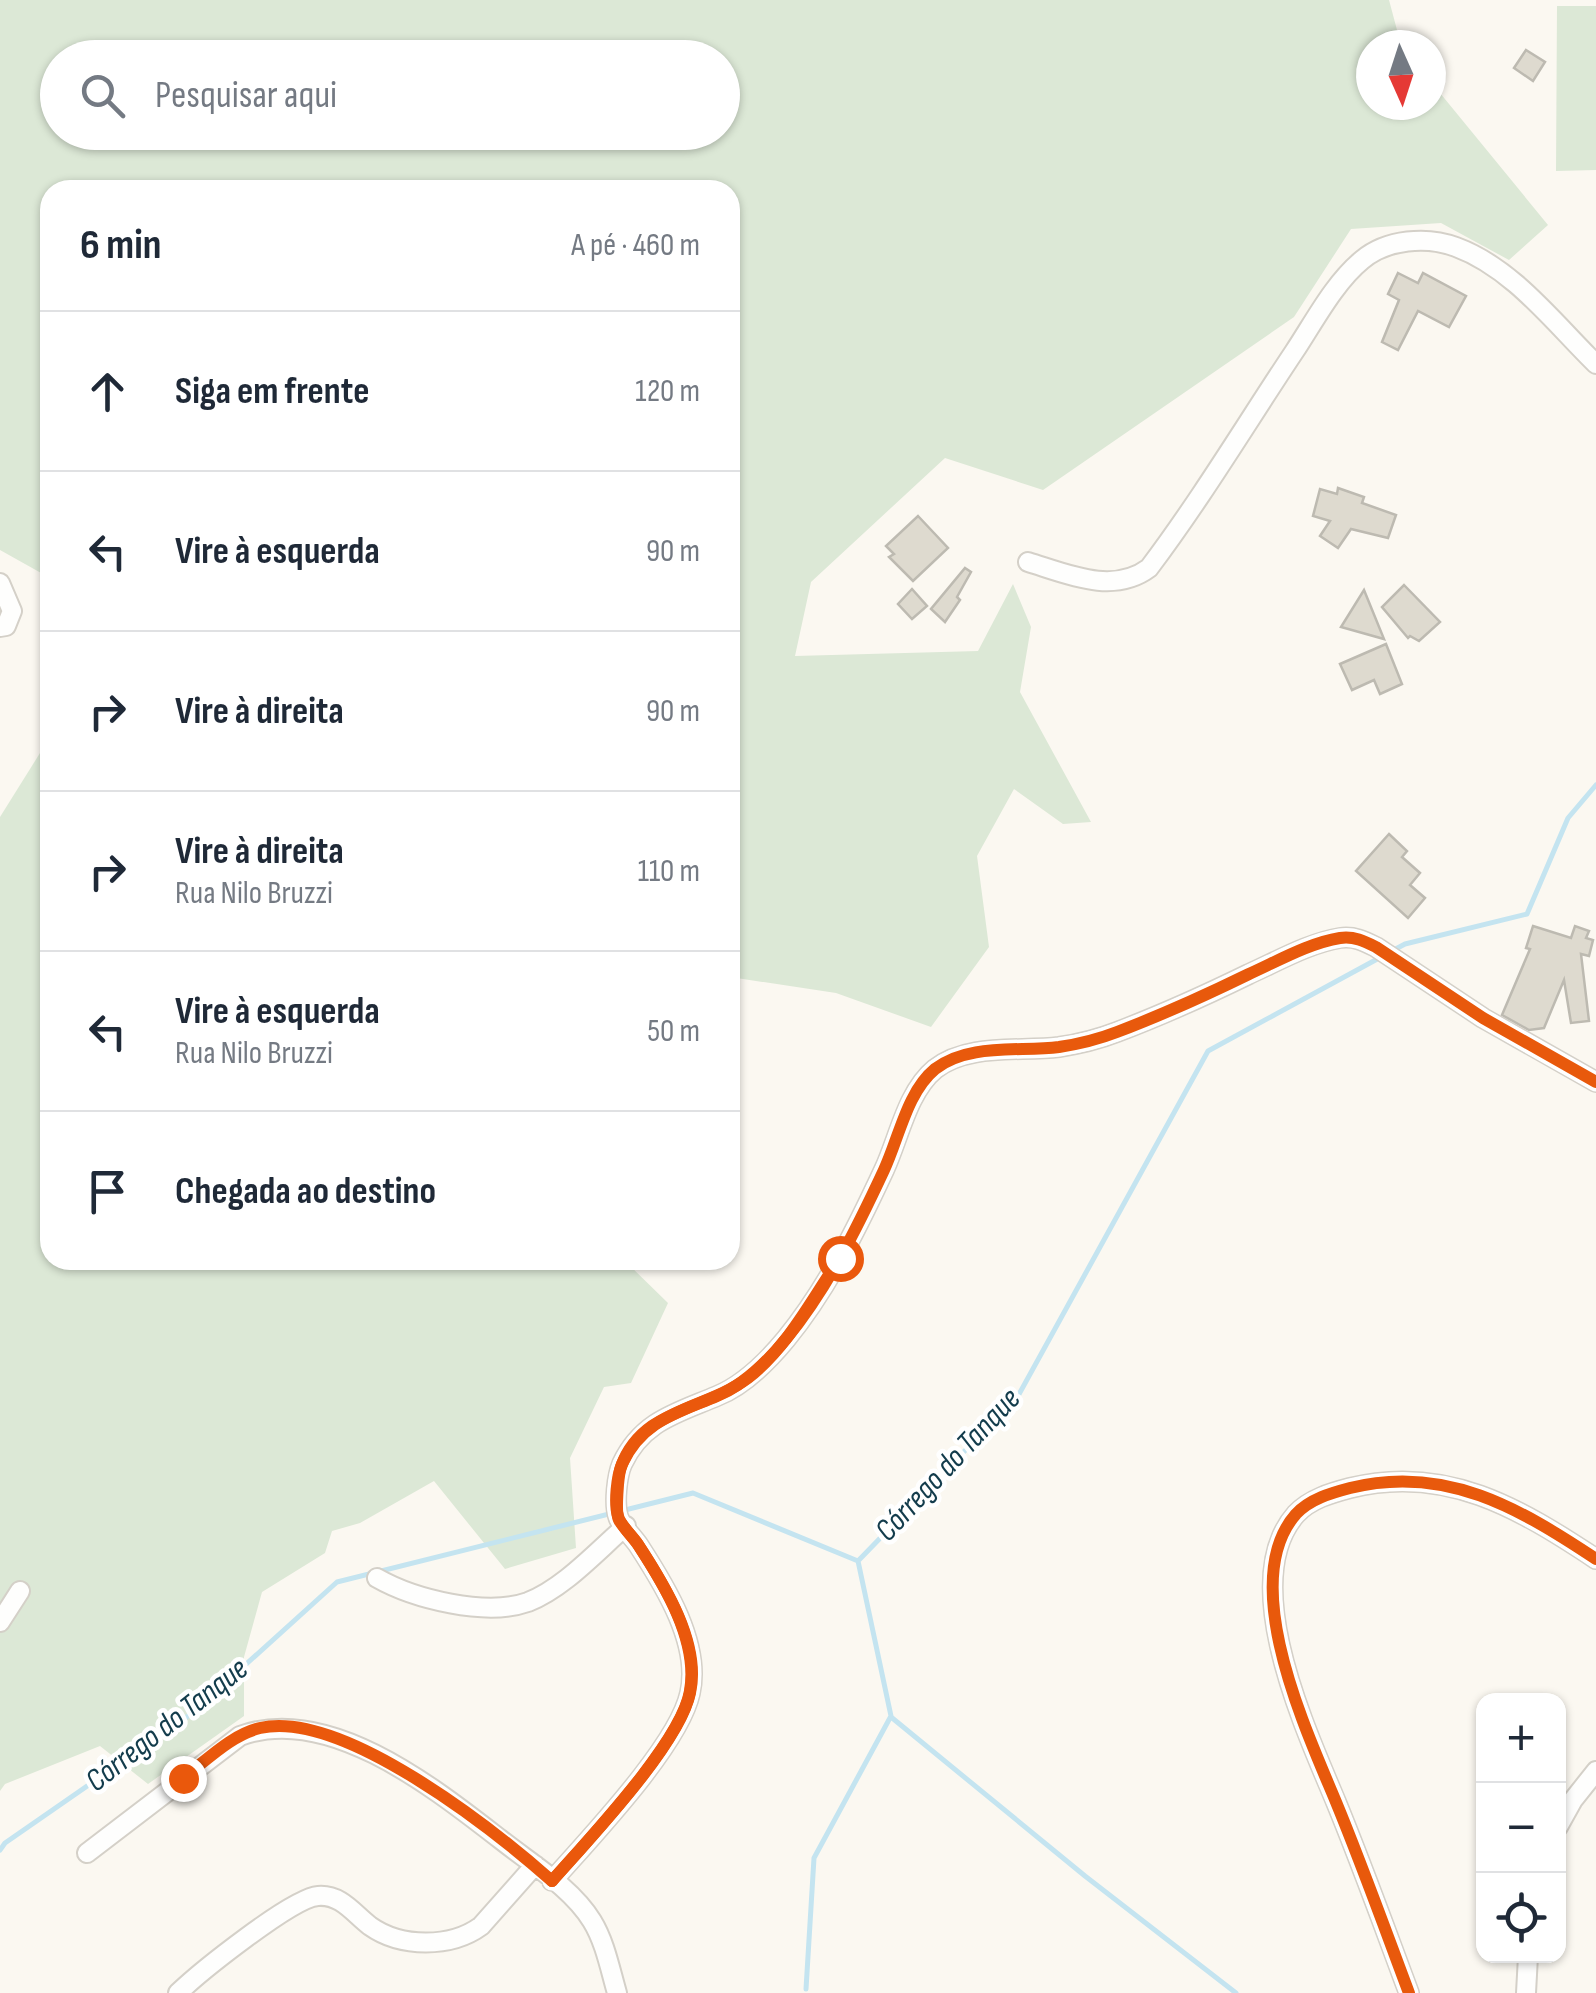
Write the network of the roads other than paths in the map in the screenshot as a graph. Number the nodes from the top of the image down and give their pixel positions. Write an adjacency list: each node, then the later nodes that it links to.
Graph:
1 (1596, 364): 2 (street)
2 (1028, 562)
3 (0, 583): 4 (street)
4 (0, 627)
5 (1596, 1082): 6 (street)
6 (622, 1522): 8 (street); 15 (street)
7 (1596, 1559): 19 (street)
8 (377, 1578)
9 (20, 1591): 10 (street)
10 (0, 1622)
11 (1596, 1772): 12 (street)
12 (1566, 1813)
13 (87, 1853): 14 (street)
14 (535, 1866): 15 (street); 17 (street)
15 (552, 1881): 18 (street)
16 (1528, 1963): 20 (street)
17 (178, 1993)
18 (617, 1993)
19 (1409, 1993)
20 (1526, 1993)

